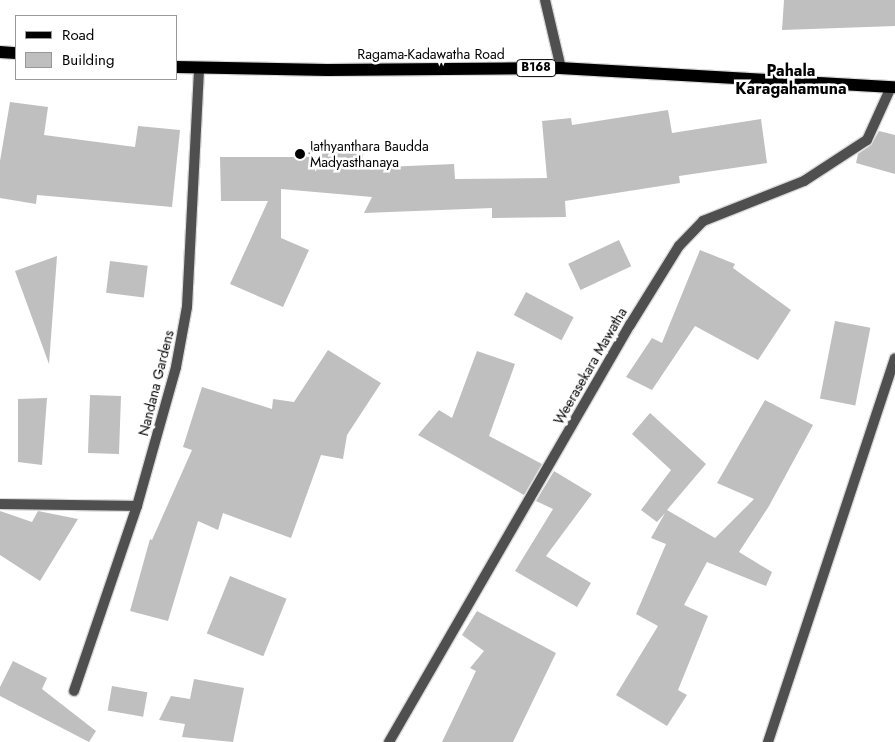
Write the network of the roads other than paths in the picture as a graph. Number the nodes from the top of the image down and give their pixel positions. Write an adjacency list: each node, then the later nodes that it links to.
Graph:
1 (546, 0): 5 (street)
2 (0, 52): 3 (main road)
3 (15, 53)
4 (178, 67): 6 (main road, Ragama-Kadawatha Road / B168)
5 (562, 68): 6 (main road, Ragama-Kadawatha Road / B168); 7 (main road, Ragama-Kadawatha Road / B168)
6 (199, 69): 10 (street, Nandana Gardens)
7 (893, 87): 12 (street, Weerasekara Mawatha)
8 (895, 359): 13 (street)
9 (0, 504): 10 (street)
10 (137, 506): 11 (street, Nandana Gardens)
11 (74, 691)
12 (390, 742)
13 (768, 742)

